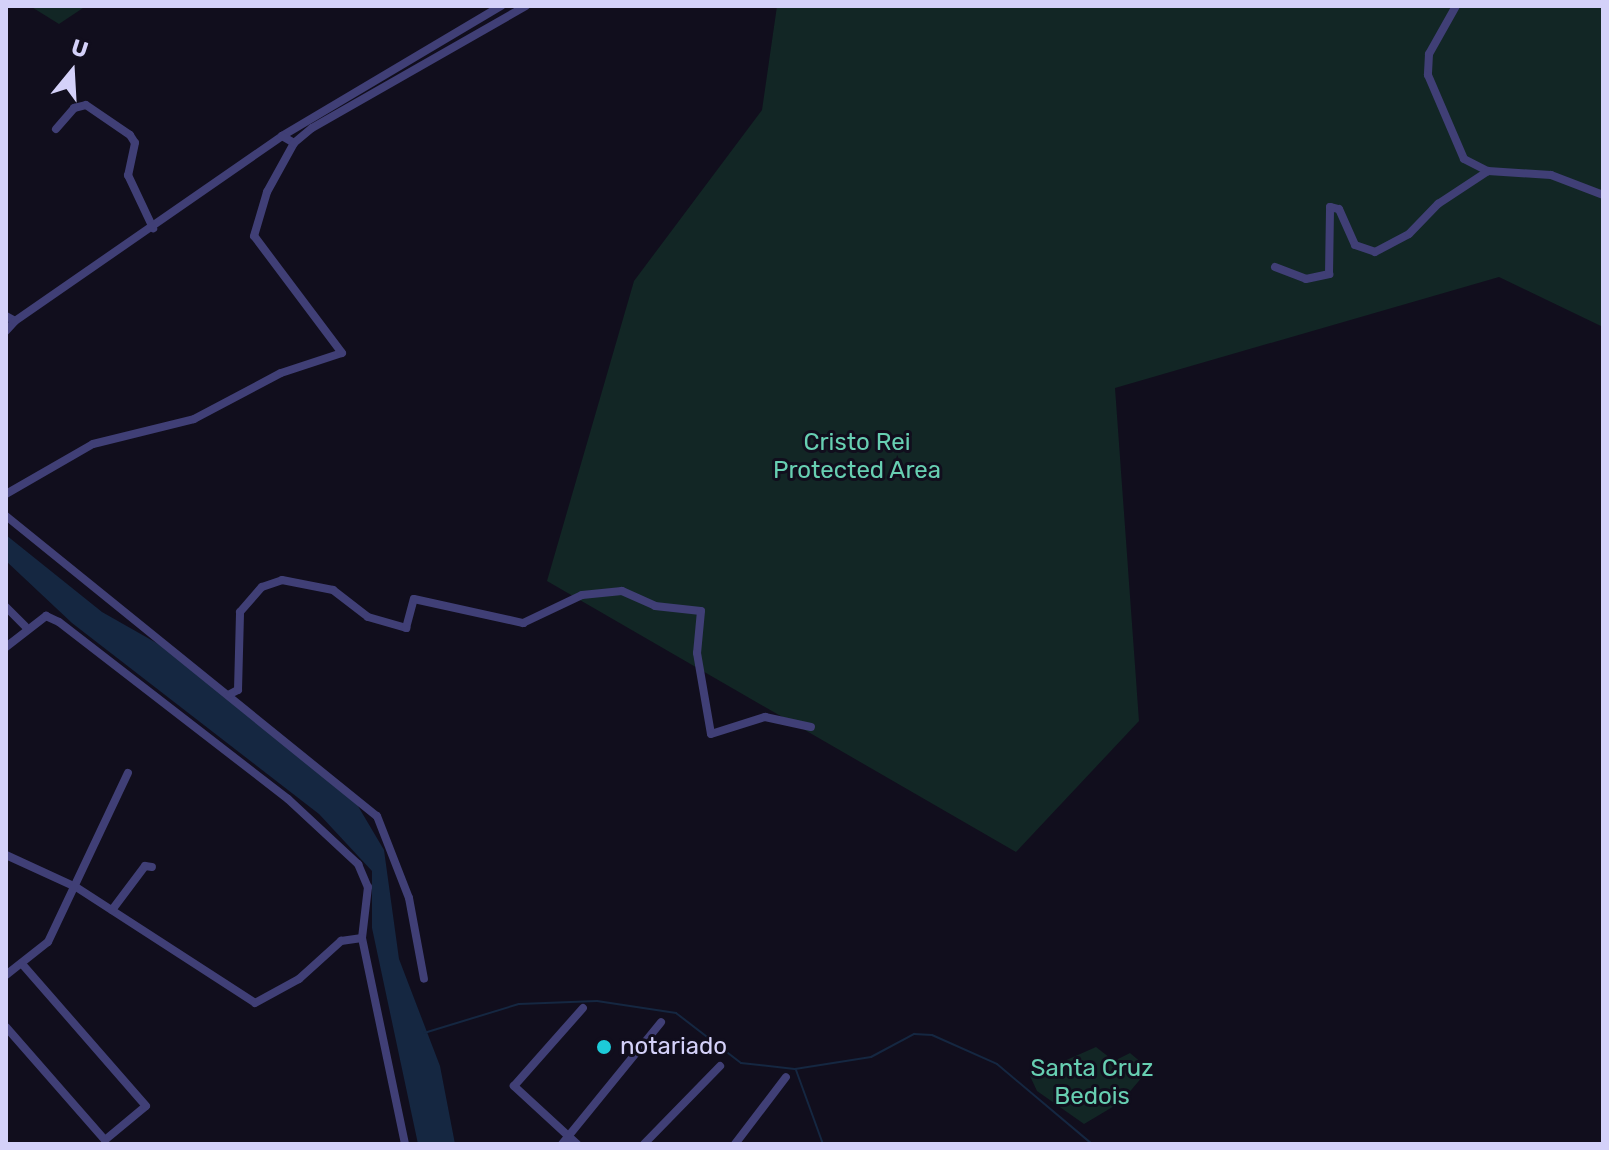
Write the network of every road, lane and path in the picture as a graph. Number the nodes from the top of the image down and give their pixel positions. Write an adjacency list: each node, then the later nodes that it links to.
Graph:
1 (501, 6): 5 (street)
2 (526, 6): 6 (street)
3 (1456, 6): 7 (street)
4 (56, 129): 9 (street)
5 (282, 136): 6 (street); 9 (street)
6 (294, 143): 13 (street)
7 (1488, 171): 8 (street); 10 (street)
8 (1603, 195)
9 (153, 228): 11 (street)
10 (1275, 267)
11 (10, 318): 12 (street)
12 (6, 331)
13 (6, 494)
14 (6, 516): 18 (street)
15 (6, 607): 16 (street)
16 (25, 626): 17 (street); 25 (street)
17 (6, 647)
18 (230, 694): 19 (street); 28 (street)
19 (811, 727)
20 (128, 773): 23 (street)
21 (6, 855): 23 (street)
22 (152, 867): 24 (street)
23 (76, 887): 24 (street); 26 (street)
24 (112, 910): 25 (street)
25 (362, 938): 35 (street)
26 (22, 964): 27 (street); 31 (street)
27 (6, 975)
28 (424, 979)
29 (583, 1008): 34 (street)
30 (661, 1022): 34 (street)
31 (6, 1027)
32 (720, 1066): 37 (street)
33 (786, 1077): 38 (street)
34 (566, 1140): 36 (street)
35 (405, 1144)
36 (577, 1144)
37 (644, 1144)
38 (735, 1144)

